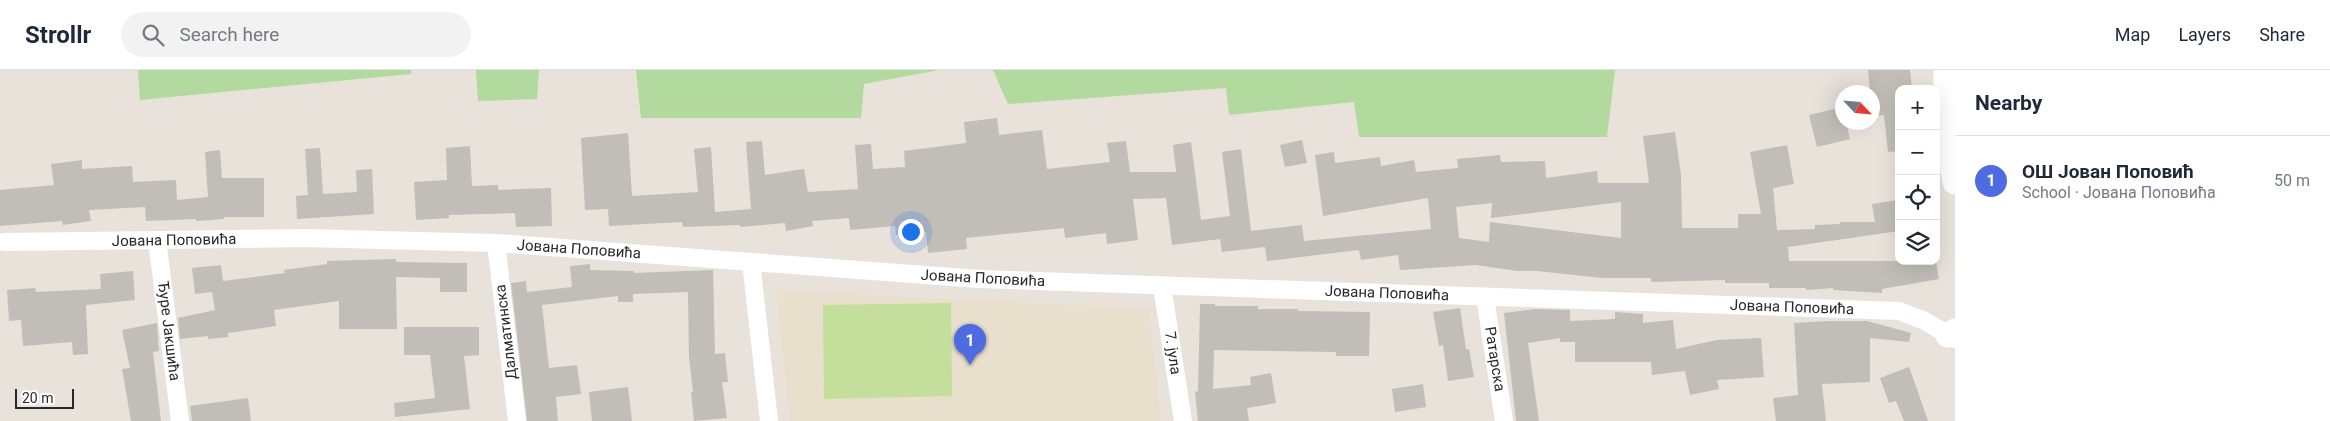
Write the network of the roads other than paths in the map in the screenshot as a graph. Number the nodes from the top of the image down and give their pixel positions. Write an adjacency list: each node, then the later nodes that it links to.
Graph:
1 (1946, 70): 2 (street)
2 (1955, 182)
3 (157, 240): 4 (street, Јована Поповића); 5 (street, Јована Поповића); 10 (street, Ђуре Јакшића)
4 (4, 242)
5 (496, 243): 6 (street, Јована Поповића); 11 (street, Далматинска)
6 (751, 262): 7 (street, Јована Поповића); 12 (street)
7 (1162, 286): 8 (street, Јована Поповића); 13 (street, 7. јула)
8 (1485, 297): 9 (street, Јована Поповића); 14 (street, Ратарска)
9 (1953, 335)
10 (180, 421)
11 (517, 421)
12 (769, 421)
13 (1183, 421)
14 (1504, 421)

